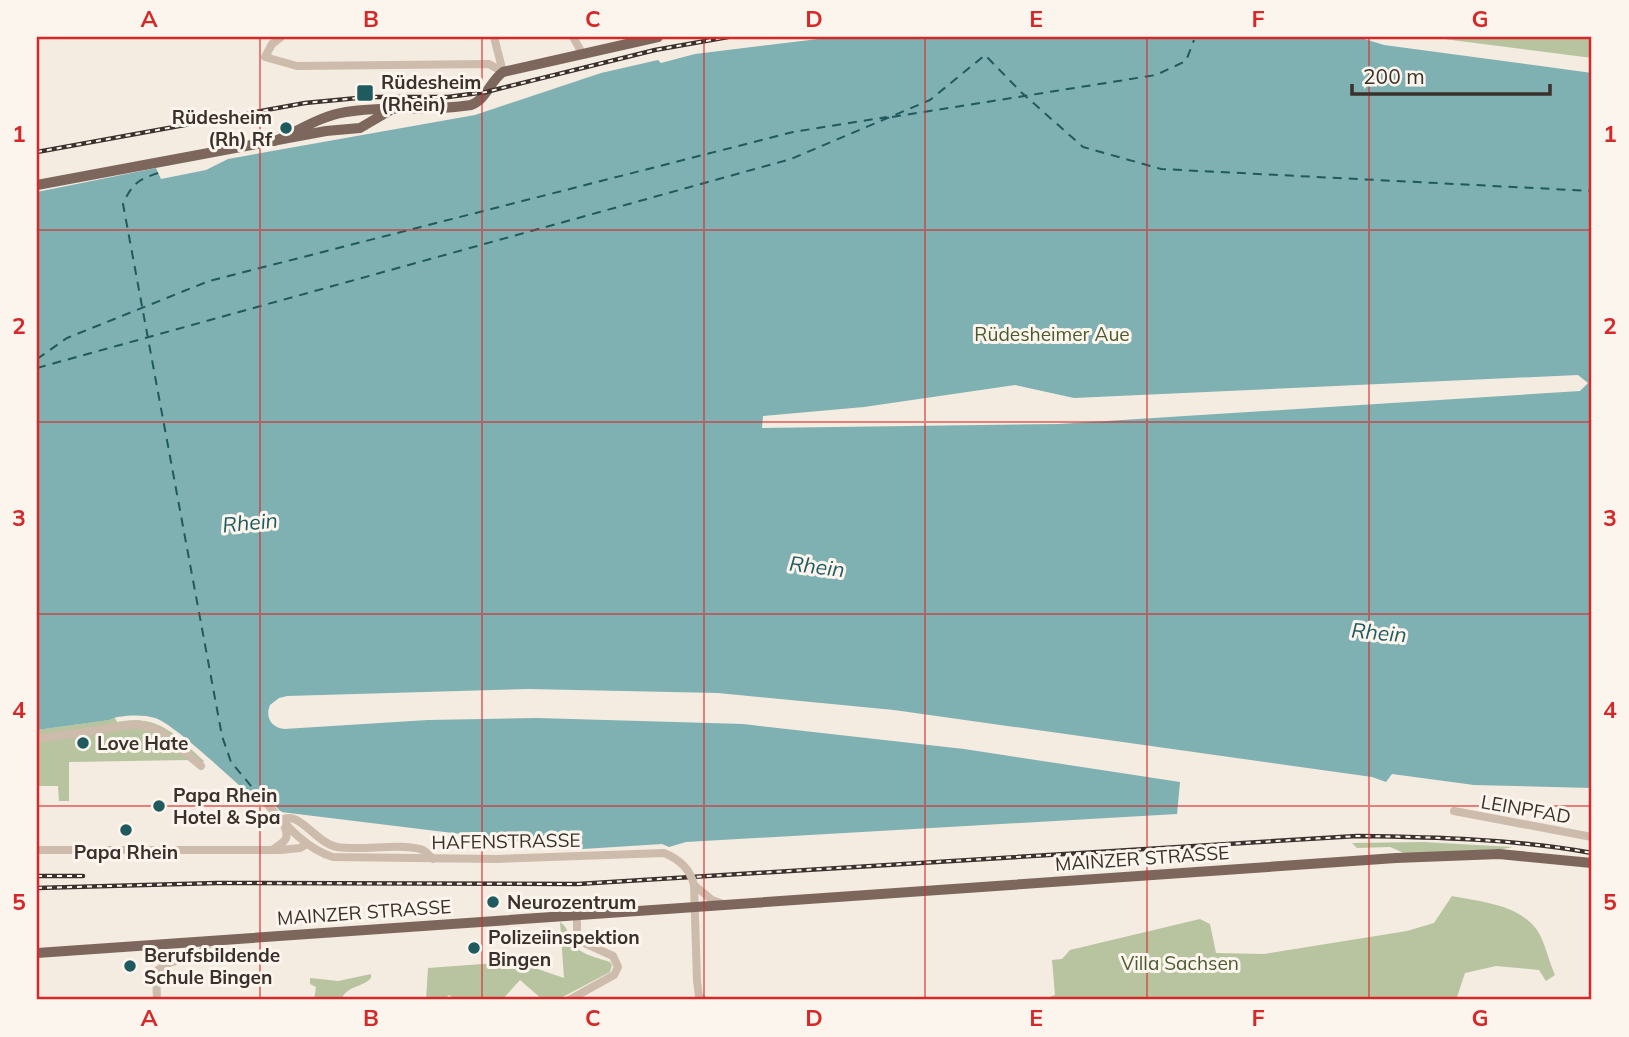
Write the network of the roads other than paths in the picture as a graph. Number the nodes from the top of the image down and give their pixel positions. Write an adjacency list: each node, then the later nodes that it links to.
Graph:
1 (281, 37): 6 (street)
2 (495, 37): 6 (street)
3 (573, 37): 5 (street)
4 (658, 37): 5 (main road)
5 (582, 53): 6 (main road)
6 (503, 72): 7 (main road)
7 (395, 108): 8 (main road); 8 (main road)
8 (275, 141): 9 (main road)
9 (37, 186)
10 (37, 739): 11 (street)
11 (201, 766)
12 (257, 793): 14 (street, HAFENSTRASSE)
13 (1454, 811): 15 (street, LEINPFAD)
14 (282, 820): 16 (street, HAFENSTRASSE); 18 (street); 19 (street)
15 (1592, 836)
16 (307, 844): 18 (street); 19 (street, HAFENSTRASSE)
17 (37, 850): 18 (street)
18 (272, 850)
19 (433, 859): 21 (street, HAFENSTRASSE, bridge)
20 (1592, 863): 22 (main road, MAINZER STRASSE)
21 (694, 885): 22 (street, HAFENSTRASSE); 23 (street)
22 (726, 905): 23 (main road, MAINZER STRASSE)
23 (694, 908): 24 (main road, MAINZER STRASSE); 29 (street)
24 (577, 915): 25 (main road, MAINZER STRASSE); 28 (street)
25 (210, 940): 26 (main road, MAINZER STRASSE); 27 (street)
26 (37, 953)
27 (157, 1000)
28 (569, 1000)
29 (704, 1000)

